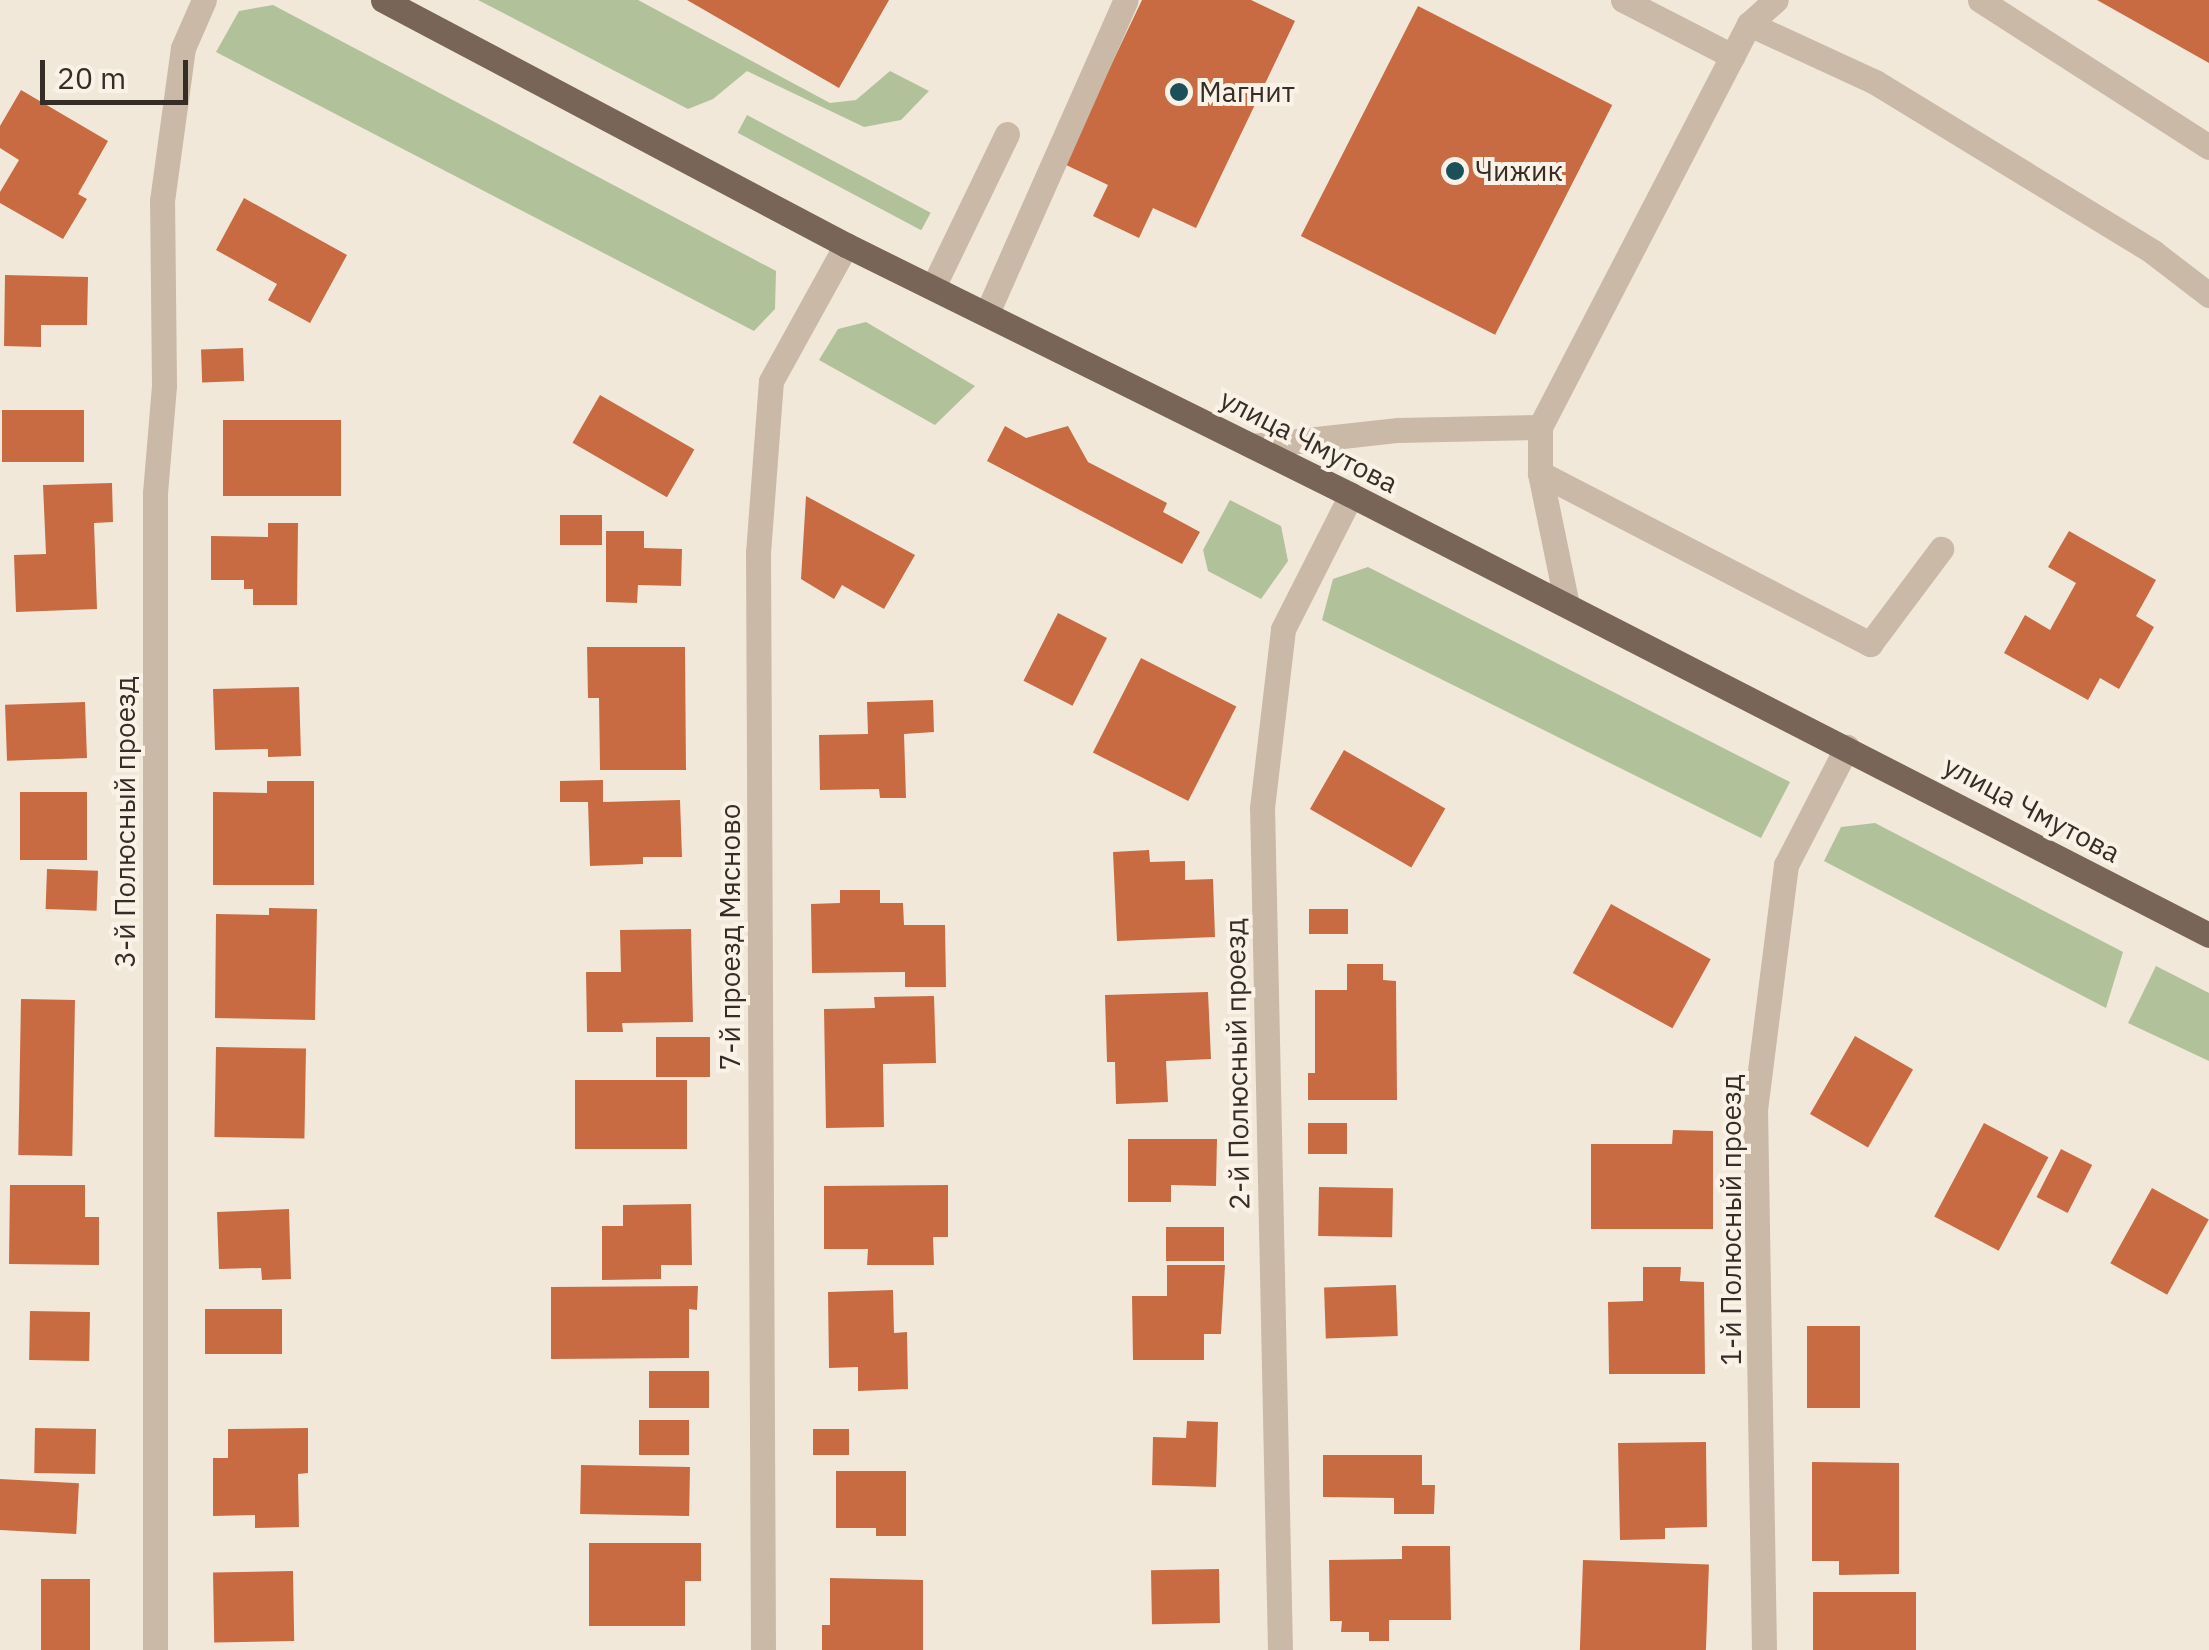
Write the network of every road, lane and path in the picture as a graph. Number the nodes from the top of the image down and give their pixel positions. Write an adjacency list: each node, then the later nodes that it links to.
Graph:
1 (204, 0): 23 (street, 3-й Полюсный проезд)
2 (383, 0): 11 (main road, улица Чмутова)
3 (1126, 0): 14 (street)
4 (1623, 0): 8 (street)
5 (1776, 0): 7 (street)
6 (1980, 0): 10 (street)
7 (1746, 12): 8 (street); 13 (street)
8 (1732, 56): 15 (street)
9 (1007, 134): 12 (street)
10 (2209, 147)
11 (846, 245): 12 (main road, улица Чмутова); 24 (street, 7-й проезд Мясново)
12 (933, 287): 14 (main road, улица Чмутова)
13 (2209, 295)
14 (987, 313): 16 (main road, улица Чмутова)
15 (1540, 426): 16 (street); 17 (street)
16 (1252, 446): 18 (main road, улица Чмутова)
17 (1540, 473): 19 (street); 20 (street)
18 (1351, 495): 20 (main road, улица Чмутова); 25 (street, 2-й Полюсный проезд)
19 (1942, 549)
20 (1567, 605): 21 (main road, улица Чмутова)
21 (1847, 746): 22 (main road, улица Чмутова); 26 (street, 1-й Полюсный проезд)
22 (2209, 935)
23 (155, 1650)
24 (763, 1650)
25 (1280, 1650)
26 (1764, 1650)

